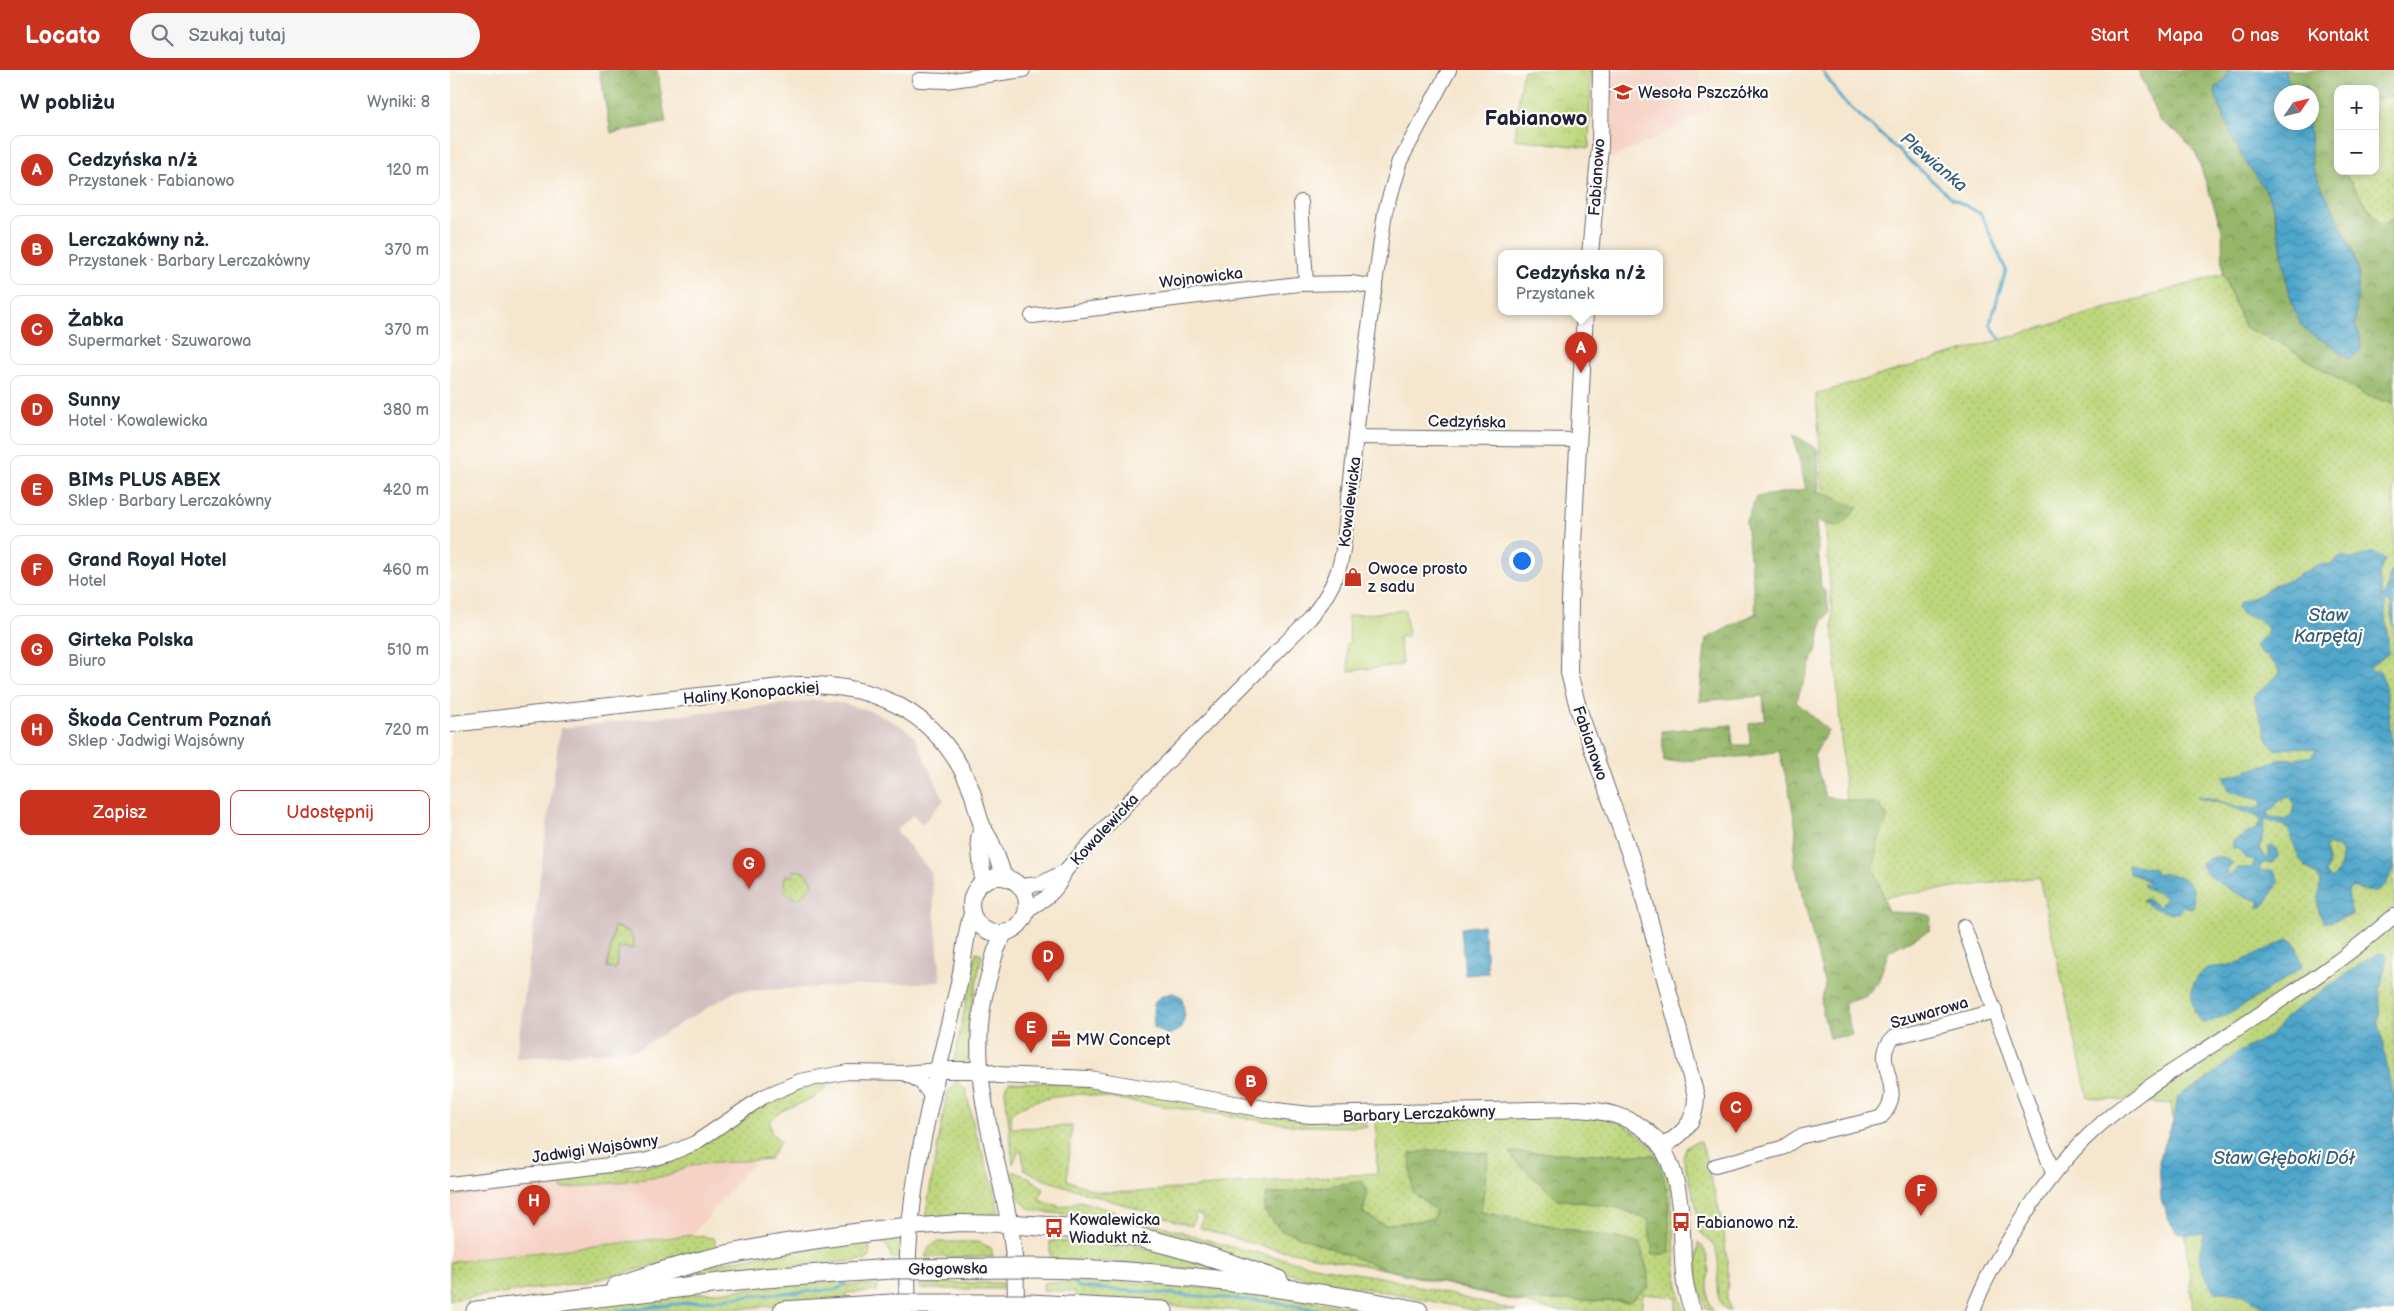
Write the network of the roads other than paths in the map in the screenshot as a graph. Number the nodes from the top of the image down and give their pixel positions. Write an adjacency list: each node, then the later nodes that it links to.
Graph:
1 (1022, 70): 4 (street)
2 (1449, 70): 8 (street, Kowalewicka)
3 (1601, 70): 6 (street, Fabianowo)
4 (919, 80)
5 (1301, 202): 7 (street)
6 (1590, 250)
7 (1306, 283): 8 (street, Wojnowicka); 10 (street, Wojnowicka)
8 (1375, 287): 11 (street, Kowalewicka)
9 (1585, 315): 12 (street, Fabianowo)
10 (1032, 316)
11 (1356, 437): 12 (street, Cedzyńska); 15 (street, Kowalewicka)
12 (1578, 440): 31 (street, Fabianowo)
13 (450, 724): 14 (street, Haliny Konopackiej)
14 (982, 826): 16 (street, Haliny Konopackiej); 17 (street, Haliny Konopackiej)
15 (1065, 871): 18 (street, Kowalewicka); 19 (street, Kowalewicka)
16 (1004, 878): 17 (street); 18 (street)
17 (983, 882): 20 (street)
18 (1020, 886): 19 (street)
19 (1027, 910): 23 (street)
20 (972, 914): 23 (street); 25 (street)
21 (2394, 916): 33 (street)
22 (1964, 927): 24 (street)
23 (1004, 934): 26 (street)
24 (1995, 1012): 32 (street, Szuwarowa); 33 (street)
25 (938, 1070): 26 (street, Barbary Lerczakówny); 27 (street, Jadwigi Wajsówny); 29 (street)
26 (979, 1070): 28 (street, Barbary Lerczakówny); 30 (street)
27 (904, 1073): 29 (street); 34 (street, Jadwigi Wajsówny)
28 (998, 1076): 30 (street); 31 (street, Barbary Lerczakówny)
29 (933, 1098): 36 (street)
30 (982, 1100): 35 (street)
31 (1662, 1147): 45 (street, Barbary Lerczakówny)
32 (1715, 1166)
33 (2053, 1173): 46 (street)
34 (450, 1184)
35 (1009, 1224): 36 (street); 37 (main road); 40 (street)
36 (909, 1227): 38 (main road); 39 (street)
37 (1306, 1292): 38 (main road, Głogowska, bridge); 44 (main road, Głogowska)
38 (581, 1298): 41 (main road, Głogowska)
39 (900, 1308): 40 (main road, bridge); 42 (main road)
40 (1023, 1308): 43 (main road)
41 (476, 1311)
42 (783, 1311)
43 (1162, 1311)
44 (1418, 1311)
45 (1693, 1311)
46 (1973, 1311)

